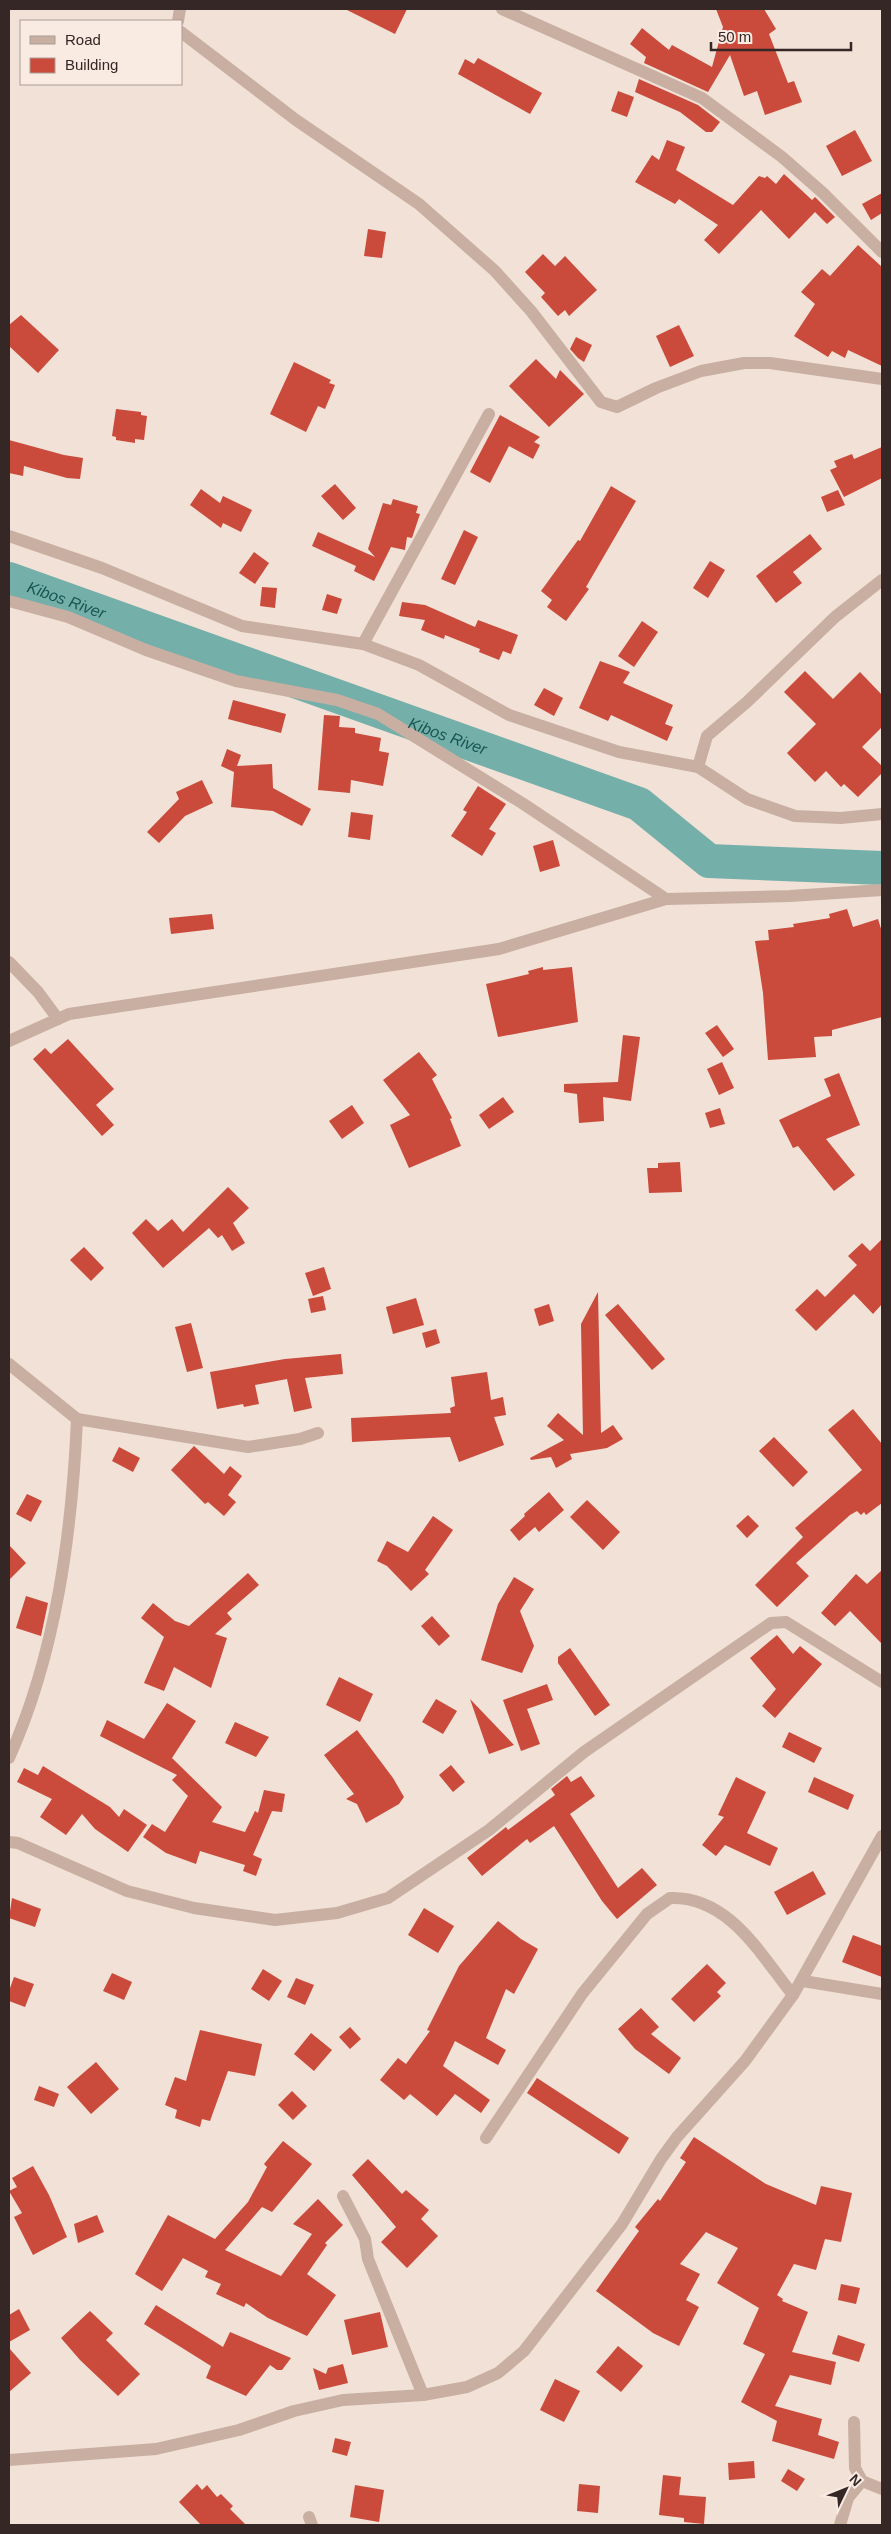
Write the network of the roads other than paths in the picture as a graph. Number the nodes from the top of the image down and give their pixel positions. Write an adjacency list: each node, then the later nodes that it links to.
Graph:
1 (502, 9): 3 (street)
2 (182, 33): 4 (street)
3 (882, 252)
4 (882, 379)
5 (489, 414): 9 (street)
6 (9, 536): 9 (street)
7 (882, 580): 10 (street)
8 (9, 601): 13 (street)
9 (363, 644): 10 (street)
10 (698, 767): 11 (street)
11 (882, 814)
12 (882, 890): 13 (street)
13 (666, 899): 15 (street)
14 (9, 962): 15 (street)
15 (58, 1019): 16 (street)
16 (9, 1041)
17 (9, 1364): 18 (street)
18 (77, 1419): 19 (street); 21 (street)
19 (318, 1433)
20 (882, 1682): 23 (street)
21 (9, 1758)
22 (882, 1836): 24 (street)
23 (9, 1842)
24 (803, 1981): 25 (street); 26 (street)
25 (882, 1994)
26 (793, 1995): 27 (street); 29 (street)
27 (486, 2138)
28 (343, 2196): 29 (street)
29 (423, 2395): 31 (street)
30 (854, 2422): 32 (street)
31 (9, 2460)
32 (862, 2481): 33 (street); 34 (street)
33 (882, 2489)
34 (840, 2525)

